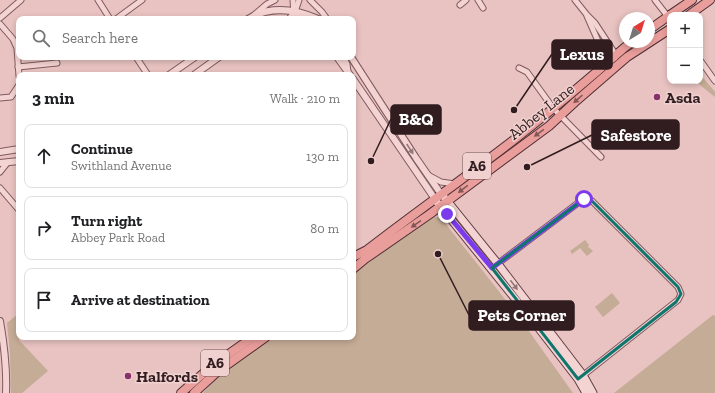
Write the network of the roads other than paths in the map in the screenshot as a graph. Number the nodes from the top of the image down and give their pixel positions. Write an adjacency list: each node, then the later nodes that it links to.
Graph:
1 (21, 0): 29 (street)
2 (98, 0): 20 (street)
3 (142, 0): 21 (street)
4 (274, 0): 22 (street)
5 (293, 0): 16 (street)
6 (299, 0): 16 (street)
7 (310, 0): 27 (street)
8 (466, 0): 14 (street)
9 (478, 0): 15 (street)
10 (575, 0): 19 (street)
11 (655, 0): 28 (street)
12 (692, 0): 17 (main road, Abbey Lane / A6)
13 (710, 0): 18 (main road)
14 (460, 5)
15 (483, 8)
16 (294, 11): 23 (street); 24 (street); 25 (street); 26 (street)
17 (679, 12)
18 (693, 12)
19 (587, 15): 37 (street); 37 (street)
20 (108, 16)
21 (120, 16)
22 (252, 16)
23 (254, 16)
24 (291, 16)
25 (298, 16)
26 (310, 16)
27 (324, 16)
28 (667, 17)
29 (0, 18)
30 (667, 22): 33 (main road, Abbey Lane / A6)
31 (667, 24): 36 (main road, Abbey Lane / A6)
32 (1, 27): 34 (street)
33 (655, 28)
34 (16, 46)
35 (625, 48): 37 (main road, Abbey Lane / A6)
36 (627, 57): 37 (street); 55 (main road, Abbey Lane / A6)
37 (613, 58): 55 (street); 62 (main road, Abbey Lane / A6)
38 (18, 60): 47 (street)
39 (138, 60): 50 (street)
40 (191, 60): 51 (street)
41 (215, 60): 52 (street)
42 (339, 60): 53 (street)
43 (345, 60): 54 (street)
44 (353, 60): 60 (street)
45 (57, 63): 47 (street)
46 (703, 64): 56 (street)
47 (18, 67): 49 (street)
48 (519, 68): 62 (street)
49 (19, 72)
50 (146, 72)
51 (174, 72)
52 (198, 72)
53 (348, 72)
54 (349, 72)
55 (609, 74): 63 (main road, Abbey Lane / A6, one-way to 63)
56 (715, 81)
57 (356, 84): 61 (street)
58 (16, 90): 59 (street)
59 (0, 98)
60 (377, 98): 61 (street); 71 (street, one-way to 71)
61 (368, 103): 74 (street)
62 (553, 108): 63 (street); 72 (main road, Abbey Lane / A6)
63 (560, 117): 66 (street); 75 (main road, Abbey Lane / A6, one-way to 75)
64 (16, 149): 65 (street)
65 (0, 152)
66 (601, 157)
67 (16, 161): 68 (street)
68 (8, 162): 69 (street); 70 (street)
69 (0, 163)
70 (0, 172)
71 (427, 174): 72 (street); 74 (street)
72 (455, 184): 74 (main road, Abbey Lane / A6)
73 (0, 188): 77 (street)
74 (438, 197): 75 (main road); 76 (main road); 78 (main road, A6)
75 (448, 201): 76 (main road, A6); 80 (main road)
76 (441, 206): 79 (main road, A6, one-way to 79); 80 (main road)
77 (16, 207)
78 (356, 256)
79 (356, 266)
80 (495, 266): 83 (main road); 83 (street)
81 (0, 321): 84 (street)
82 (250, 340): 85 (main road, A6); 86 (main road, A6)
83 (580, 377): 87 (main road); 88 (main road)
84 (6, 393)
85 (181, 393)
86 (194, 393)
87 (586, 393)
88 (593, 393)

